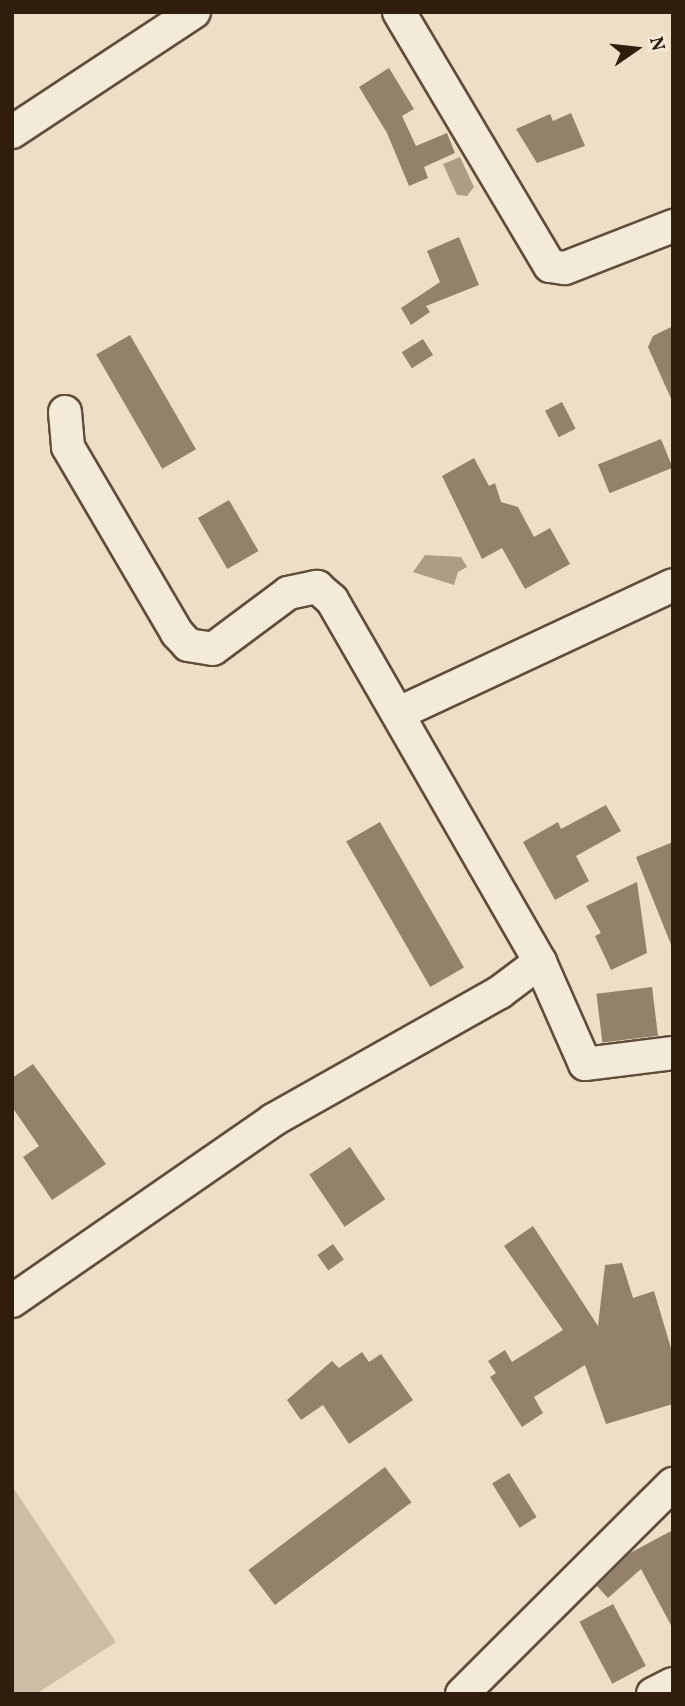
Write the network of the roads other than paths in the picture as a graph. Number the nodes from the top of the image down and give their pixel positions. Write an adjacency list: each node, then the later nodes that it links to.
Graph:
1 (194, 12): 3 (street)
2 (399, 12): 4 (street)
3 (12, 132)
4 (673, 226)
5 (65, 412): 7 (street)
6 (673, 585): 7 (street)
7 (399, 713): 8 (street)
8 (540, 962): 9 (street); 10 (street)
9 (673, 1053)
10 (12, 1301)
11 (673, 1484): 13 (street)
12 (673, 1684): 14 (street)
13 (462, 1694)
14 (653, 1694)

